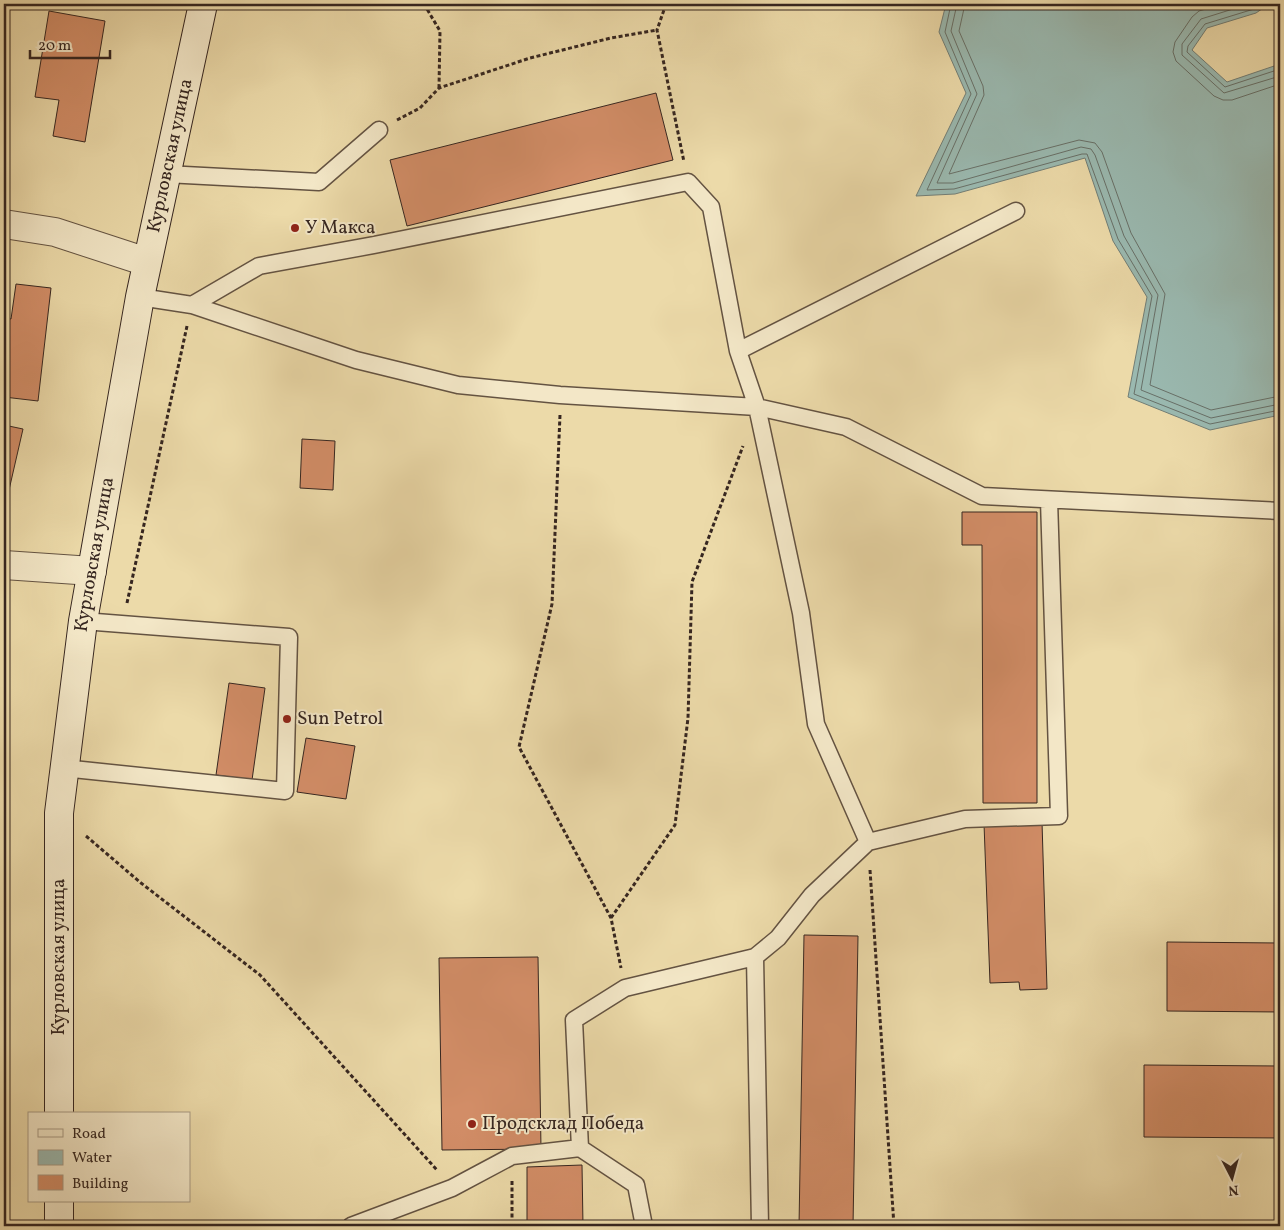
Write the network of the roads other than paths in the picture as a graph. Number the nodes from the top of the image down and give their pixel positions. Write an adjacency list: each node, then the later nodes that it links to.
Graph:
1 (204, 4): 3 (main road, Курловская улица)
2 (379, 130): 3 (lane)
3 (166, 174): 6 (main road, Курловская улица)
4 (1016, 211): 9 (lane)
5 (4, 224): 6 (main road)
6 (147, 262): 7 (main road, Курловская улица)
7 (140, 298): 8 (lane); 14 (main road, Курловская улица)
8 (192, 305): 9 (lane); 10 (lane)
9 (738, 351): 10 (lane)
10 (757, 407): 11 (lane); 17 (lane)
11 (1049, 500): 12 (lane); 17 (lane)
12 (1280, 511)
13 (4, 565): 14 (main road)
14 (92, 571): 15 (main road, Курловская улица)
15 (83, 621): 16 (main road, Курловская улица); 16 (lane)
16 (63, 768): 19 (main road, Курловская улица)
17 (868, 842): 18 (lane)
18 (755, 957): 20 (lane); 25 (lane)
19 (59, 1112)
20 (580, 1148): 23 (lane); 24 (lane)
21 (59, 1202): 22 (main road)
22 (59, 1226)
23 (351, 1226)
24 (644, 1226)
25 (760, 1226)

